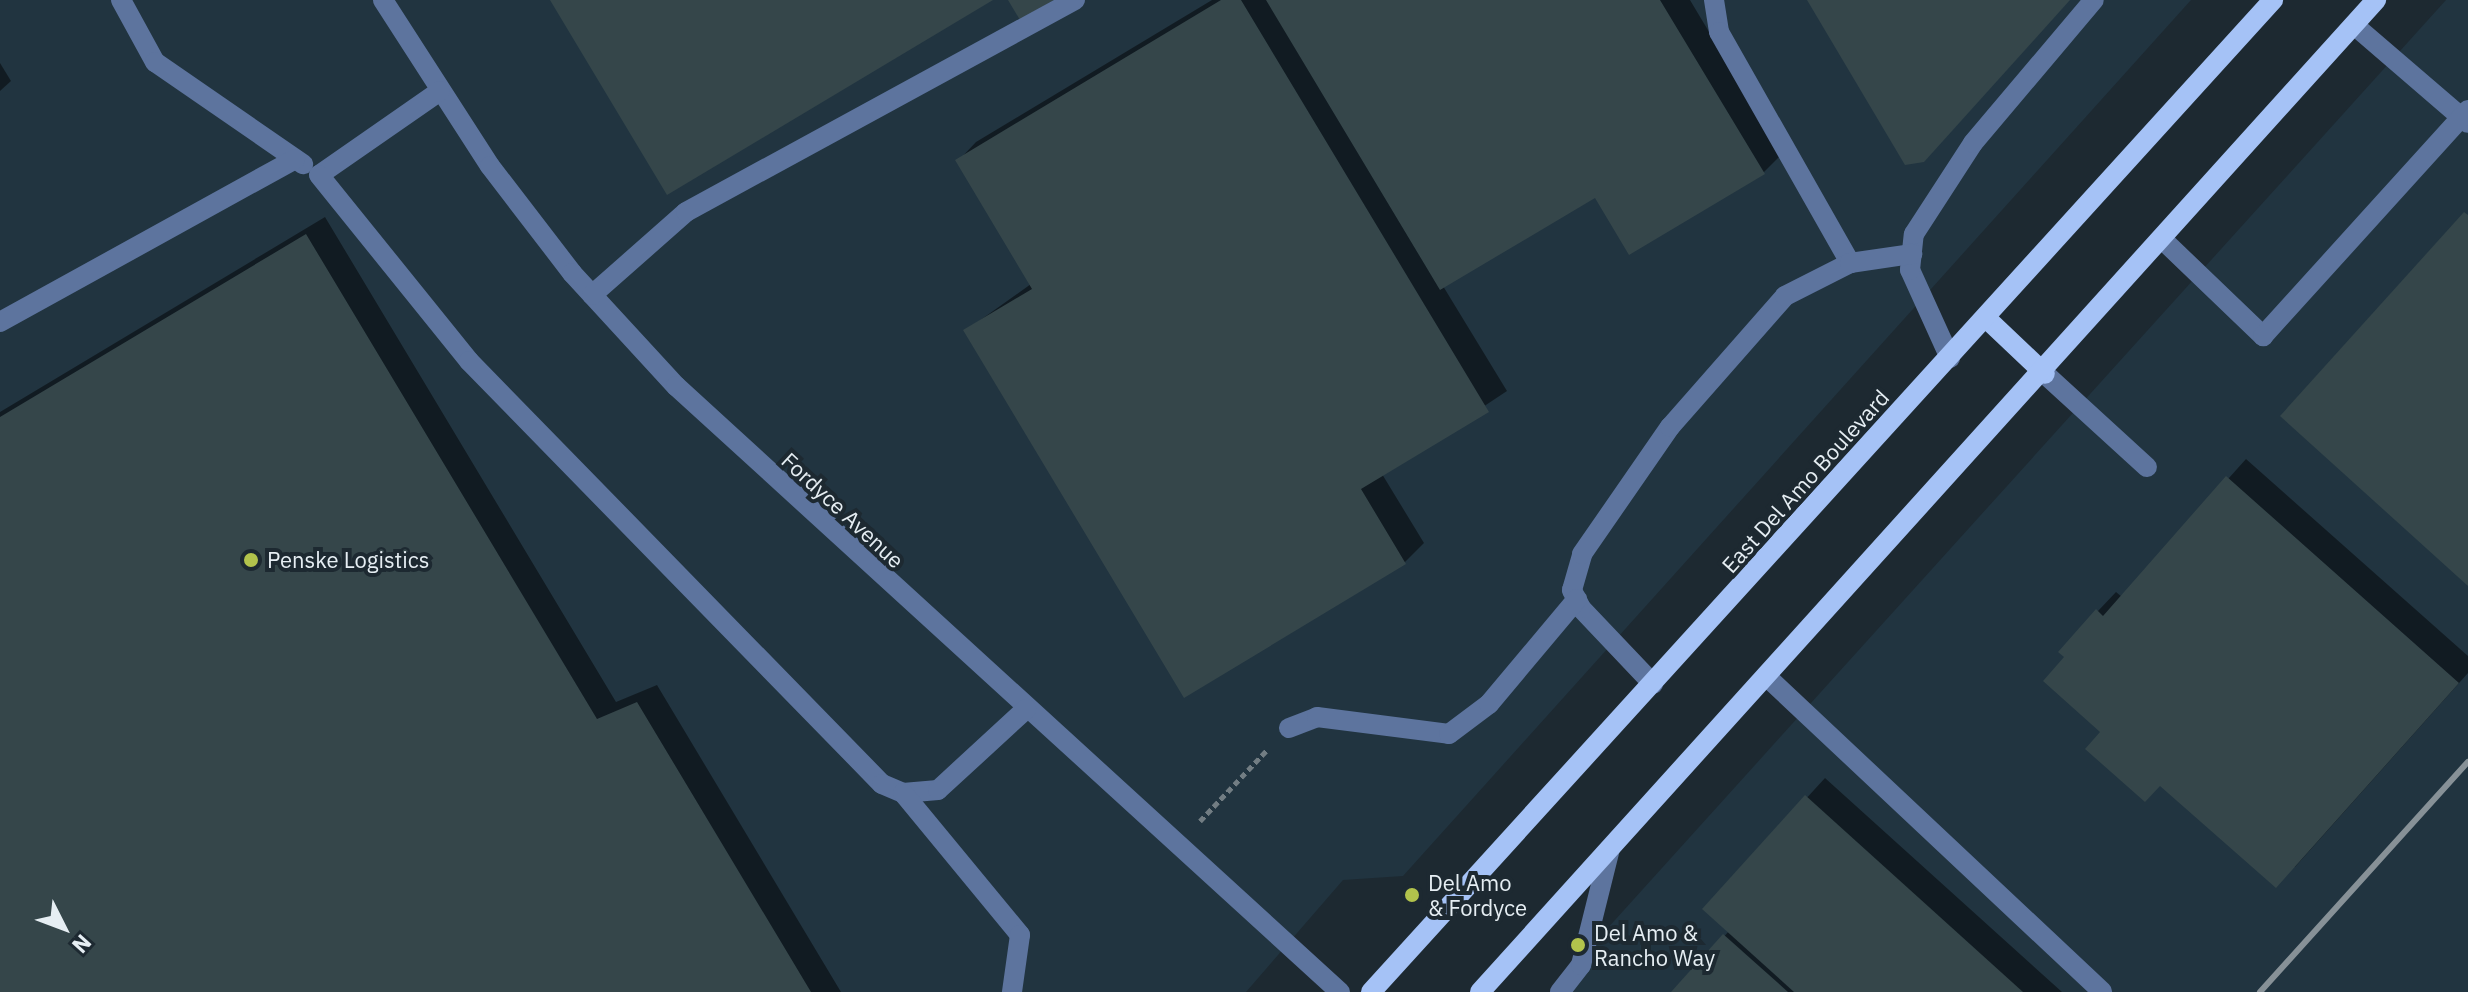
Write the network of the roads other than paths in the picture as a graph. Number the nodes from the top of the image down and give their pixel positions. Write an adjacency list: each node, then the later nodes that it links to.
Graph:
1 (121, 0): 11 (street)
2 (383, 0): 9 (street, Fordyce Avenue)
3 (1075, 0): 16 (street)
4 (1714, 0): 15 (street)
5 (2094, 0): 14 (street)
6 (2273, 0): 17 (main road, East Del Amo Boulevard)
7 (2376, 0): 8 (main road)
8 (2354, 25): 10 (street); 13 (main road)
9 (440, 91): 12 (street); 16 (street, Fordyce Avenue)
10 (2466, 117): 13 (street)
11 (295, 159): 12 (street); 18 (street)
12 (319, 175): 27 (street)
13 (2163, 240): 20 (main road)
14 (1912, 254): 15 (street); 19 (street)
15 (1850, 263): 22 (street)
16 (592, 295): 25 (street, Fordyce Avenue)
17 (1986, 318): 19 (main road, East Del Amo Boulevard); 20 (main road)
18 (0, 322)
19 (1950, 358): 24 (main road, East Del Amo Boulevard)
20 (2045, 374): 21 (street); 23 (main road)
21 (2147, 467)
22 (1577, 599): 24 (street); 26 (street)
23 (1766, 676): 28 (main road); 34 (street)
24 (1653, 684): 31 (main road, East Del Amo Boulevard)
25 (1026, 709): 27 (street); 30 (street, Fordyce Avenue)
26 (1289, 728)
27 (903, 793): 29 (street)
28 (1610, 849): 32 (main road); 33 (street)
29 (1012, 992)
30 (1340, 992)
31 (1371, 992)
32 (1480, 992)
33 (1560, 992)
34 (2102, 992)

